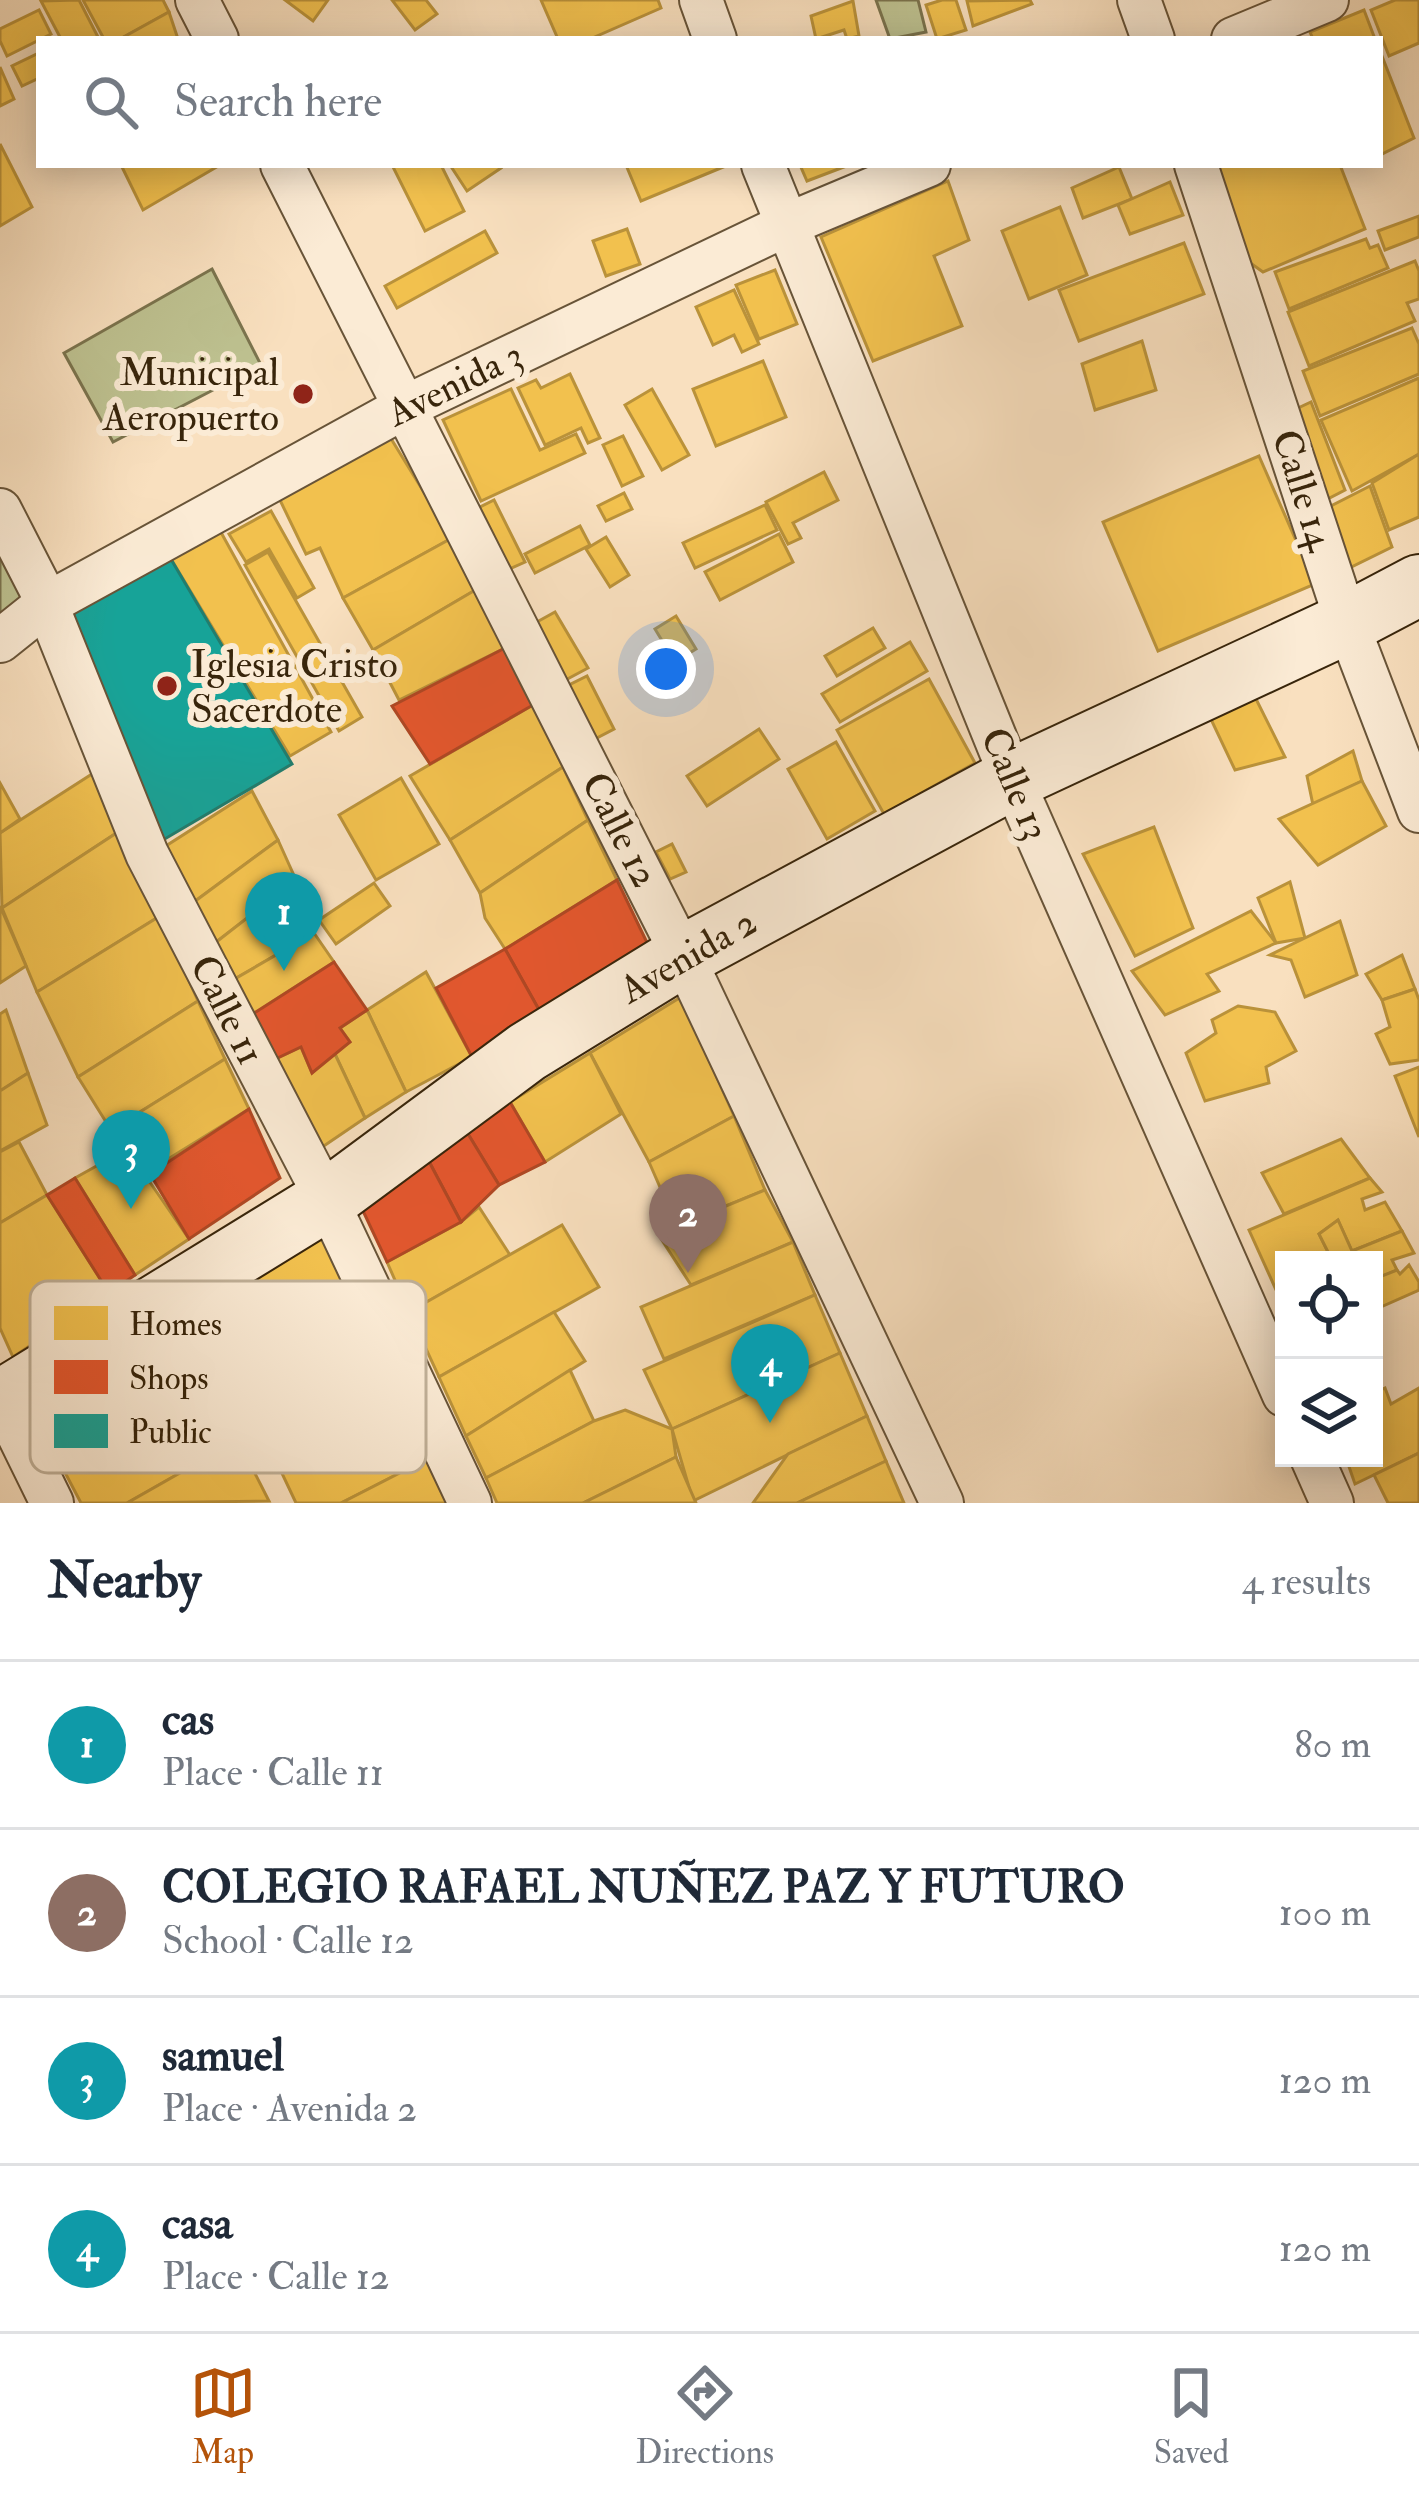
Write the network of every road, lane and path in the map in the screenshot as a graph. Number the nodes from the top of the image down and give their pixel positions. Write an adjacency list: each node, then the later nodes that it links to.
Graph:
1 (197, 0): 5 (street)
2 (700, 0): 6 (street)
3 (1138, 0): 7 (street)
4 (1327, 0): 8 (street)
5 (215, 36)
6 (715, 36)
7 (1152, 36)
8 (1240, 36)
9 (284, 168): 14 (street, Calle 12)
10 (764, 168): 13 (street, Calle 13)
11 (922, 168): 13 (street, Avenida 3)
12 (1197, 168): 18 (street, Calle 14)
13 (786, 225): 14 (street, Avenida 3); 20 (street, Calle 13)
14 (405, 406): 17 (street, Avenida 3); 22 (street, Calle 12)
15 (0, 510): 17 (street, Calle 11)
16 (1419, 585): 18 (street, Avenida 2)
17 (45, 605): 19 (street, Avenida 3); 23 (street, Calle 11)
18 (1347, 622): 20 (street, Avenida 2); 21 (street, Calle 14)
19 (0, 640)
20 (1012, 779): 22 (street, Avenida 2); 26 (street, Calle 13)
21 (1419, 811)
22 (683, 956): 23 (street, Avenida 2); 35 (street, Calle 12)
23 (327, 1199): 24 (street, Avenida 2); 25 (street, Calle 11)
24 (193, 1281)
25 (366, 1281)
26 (1275, 1375)
27 (30, 1381): 28 (street, Avenida 2)
28 (0, 1399): 30 (street)
29 (426, 1409): 34 (street, Calle 11)
30 (30, 1459)
31 (1316, 1467): 36 (street)
32 (37, 1473): 33 (street)
33 (52, 1503)
34 (470, 1503)
35 (942, 1503)
36 (1332, 1503)

